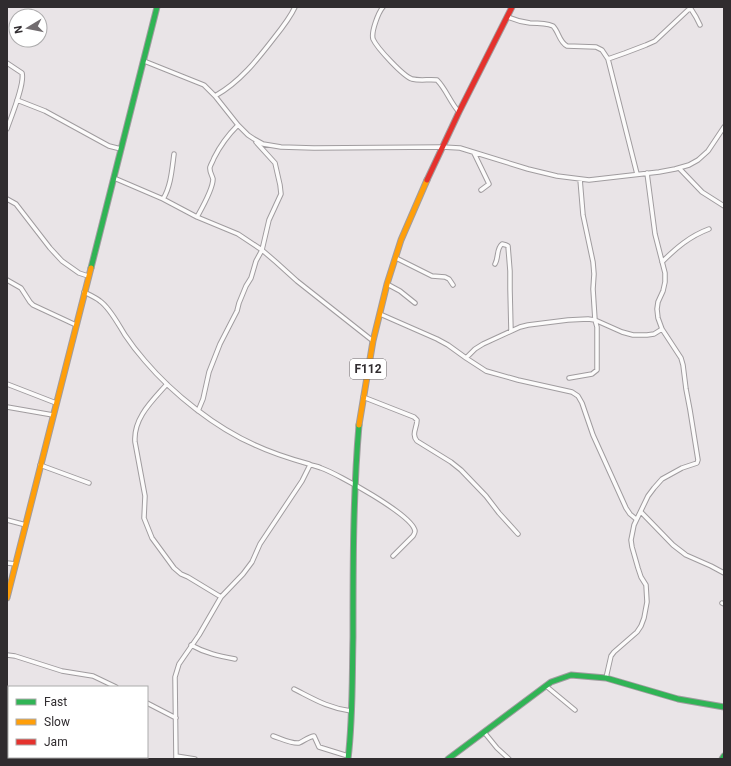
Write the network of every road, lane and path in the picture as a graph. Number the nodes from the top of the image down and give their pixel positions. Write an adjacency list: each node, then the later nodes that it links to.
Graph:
1 (157, 7): 8 (main road)
2 (295, 7): 10 (street)
3 (383, 7): 12 (street)
4 (512, 7): 5 (main road, F112)
5 (508, 17): 7 (street); 12 (main road, F112)
6 (700, 25): 7 (street)
7 (608, 59): 23 (street)
8 (144, 60): 10 (street); 18 (main road)
9 (7, 63): 11 (street)
10 (215, 96): 13 (street)
11 (17, 100): 15 (street); 18 (street)
12 (459, 112): 17 (main road, F112)
13 (238, 125): 16 (street); 30 (street)
14 (724, 127): 21 (street)
15 (7, 129)
16 (254, 140): 17 (street); 32 (street)
17 (442, 147): 19 (street); 33 (main road, F112)
18 (121, 149): 24 (main road)
19 (474, 152): 25 (street); 26 (street)
20 (174, 154): 28 (street)
21 (679, 168): 22 (street); 29 (street)
22 (646, 173): 23 (street); 34 (street)
23 (637, 174): 25 (street)
24 (114, 178): 28 (street); 36 (main road)
25 (580, 179): 43 (street)
26 (481, 190)
27 (7, 198): 36 (street)
28 (163, 199): 30 (street)
29 (724, 206)
30 (197, 217): 32 (street)
31 (709, 229): 34 (street)
32 (262, 250): 47 (street); 55 (street)
33 (396, 258): 38 (main road, F112); 39 (street)
34 (662, 262): 45 (street)
35 (495, 264): 46 (street)
36 (88, 276): 40 (main road)
37 (7, 280): 44 (street)
38 (387, 284): 41 (street); 42 (main road, F112)
39 (453, 285)
40 (84, 292): 44 (main road); 51 (street)
41 (415, 302)
42 (379, 314): 47 (main road, F112); 48 (street)
43 (595, 320): 45 (street); 46 (street); 49 (street)
44 (76, 325): 53 (main road)
45 (662, 329): 61 (street)
46 (511, 331): 48 (street)
47 (373, 342): 52 (main road, F112)
48 (466, 358): 62 (street)
49 (569, 378)
50 (7, 384): 53 (street)
51 (167, 384): 55 (street); 70 (street)
52 (363, 397): 60 (main road, F112); 65 (street)
53 (56, 403): 56 (main road)
54 (7, 407): 56 (street)
55 (198, 411): 57 (street)
56 (53, 415): 58 (main road)
57 (310, 465): 60 (street); 70 (street)
58 (40, 466): 59 (street); 64 (main road)
59 (89, 483)
60 (355, 485): 66 (street); 82 (main road, F112)
61 (641, 512): 62 (street); 69 (street)
62 (636, 519): 75 (street)
63 (7, 520): 64 (street)
64 (26, 525): 68 (main road)
65 (518, 534)
66 (393, 556)
67 (7, 563): 68 (street)
68 (16, 564): 71 (main road)
69 (724, 573)
70 (221, 597): 72 (street)
71 (7, 598)
72 (191, 646): 74 (street); 83 (street)
73 (7, 655): 76 (street)
74 (235, 660)
75 (606, 678): 77 (main road); 80 (main road)
76 (114, 686)
77 (546, 686): 81 (street); 84 (main road)
78 (294, 688): 82 (street)
79 (148, 704): 83 (street)
80 (724, 707)
81 (575, 710)
82 (351, 711): 88 (main road, F112)
83 (176, 718): 87 (street)
84 (484, 732): 90 (main road); 91 (street)
85 (273, 736): 88 (street)
86 (724, 756): 92 (main road)
87 (176, 757): 89 (street)
88 (348, 758)
89 (195, 759)
90 (448, 759)
91 (509, 759)
92 (722, 759)

